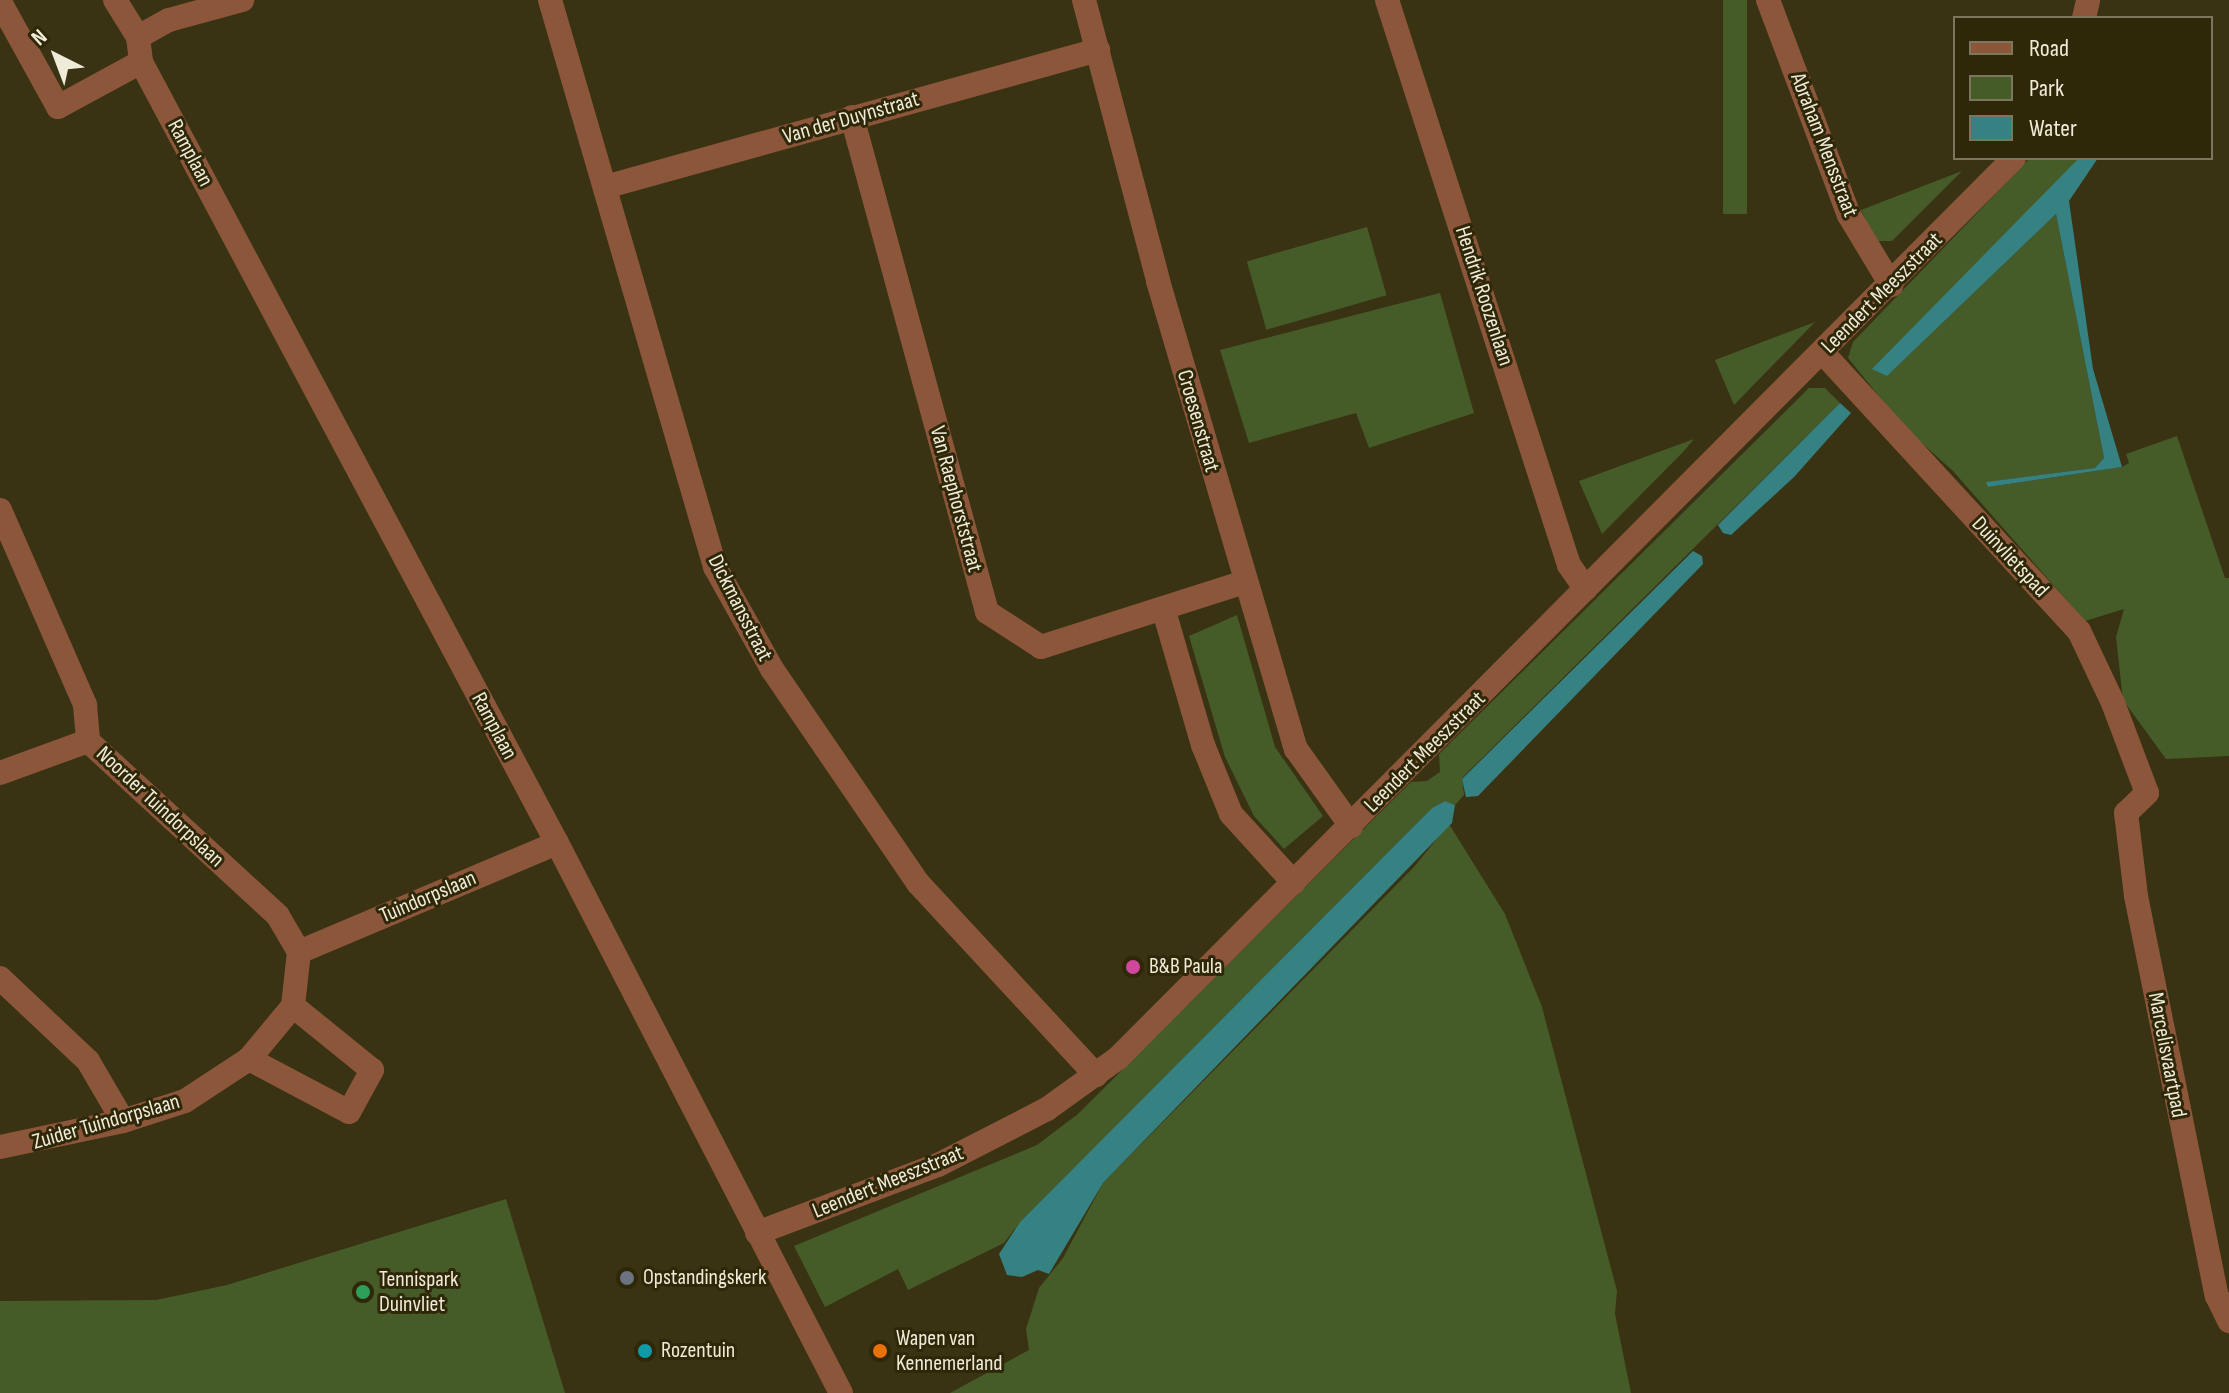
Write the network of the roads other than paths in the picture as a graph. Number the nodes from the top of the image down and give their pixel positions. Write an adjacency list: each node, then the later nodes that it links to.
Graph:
1 (115, 0): 8 (street, Ramplaan)
2 (550, 0): 13 (street, Dickmansstraat)
3 (1084, 0): 9 (street, Croesenstraat)
4 (1387, 0): 18 (street, Hendrik Roozenlaan)
5 (1768, 0): 14 (street, Abraham Mensstraat)
6 (0, 2): 10 (street)
7 (230, 2): 8 (street)
8 (138, 37): 10 (street, Ramplaan)
9 (1098, 50): 11 (street, Van der Duynstraat); 17 (street, Croesenstraat)
10 (141, 62): 24 (street, Ramplaan)
11 (852, 117): 13 (street, Van der Duynstraat); 19 (street, Van Raephorststraat)
12 (2012, 160): 14 (street, Leendert Meeszstraat)
13 (605, 187): 30 (street, Dickmansstraat)
14 (1891, 285): 15 (street, Leendert Meeszstraat)
15 (1823, 353): 18 (street, Leendert Meeszstraat); 22 (street, Duinvlietspad)
16 (0, 510): 20 (street, Noorder Tuindorpslaan)
17 (1245, 582): 19 (street, Van Raephorststraat); 23 (street, Croesenstraat)
18 (1586, 589): 23 (street, Leendert Meeszstraat)
19 (1164, 611): 25 (street)
20 (88, 741): 21 (street); 26 (street, Noorder Tuindorpslaan)
21 (0, 773)
22 (2147, 793): 34 (street, Marcelisvaartpad)
23 (1351, 826): 25 (street, Leendert Meeszstraat)
24 (557, 843): 26 (street, Tuindorpslaan); 33 (street, Ramplaan)
25 (1294, 883): 30 (street, Leendert Meeszstraat)
26 (299, 952): 28 (street)
27 (0, 978): 31 (street)
28 (293, 1006): 29 (street, Zuider Tuindorpslaan); 29 (street)
29 (249, 1059): 31 (street, Zuider Tuindorpslaan)
30 (1096, 1075): 33 (street, Leendert Meeszstraat)
31 (123, 1121): 32 (street, Zuider Tuindorpslaan)
32 (0, 1147)
33 (757, 1233): 35 (street, Ramplaan)
34 (2229, 1321)
35 (841, 1393)

